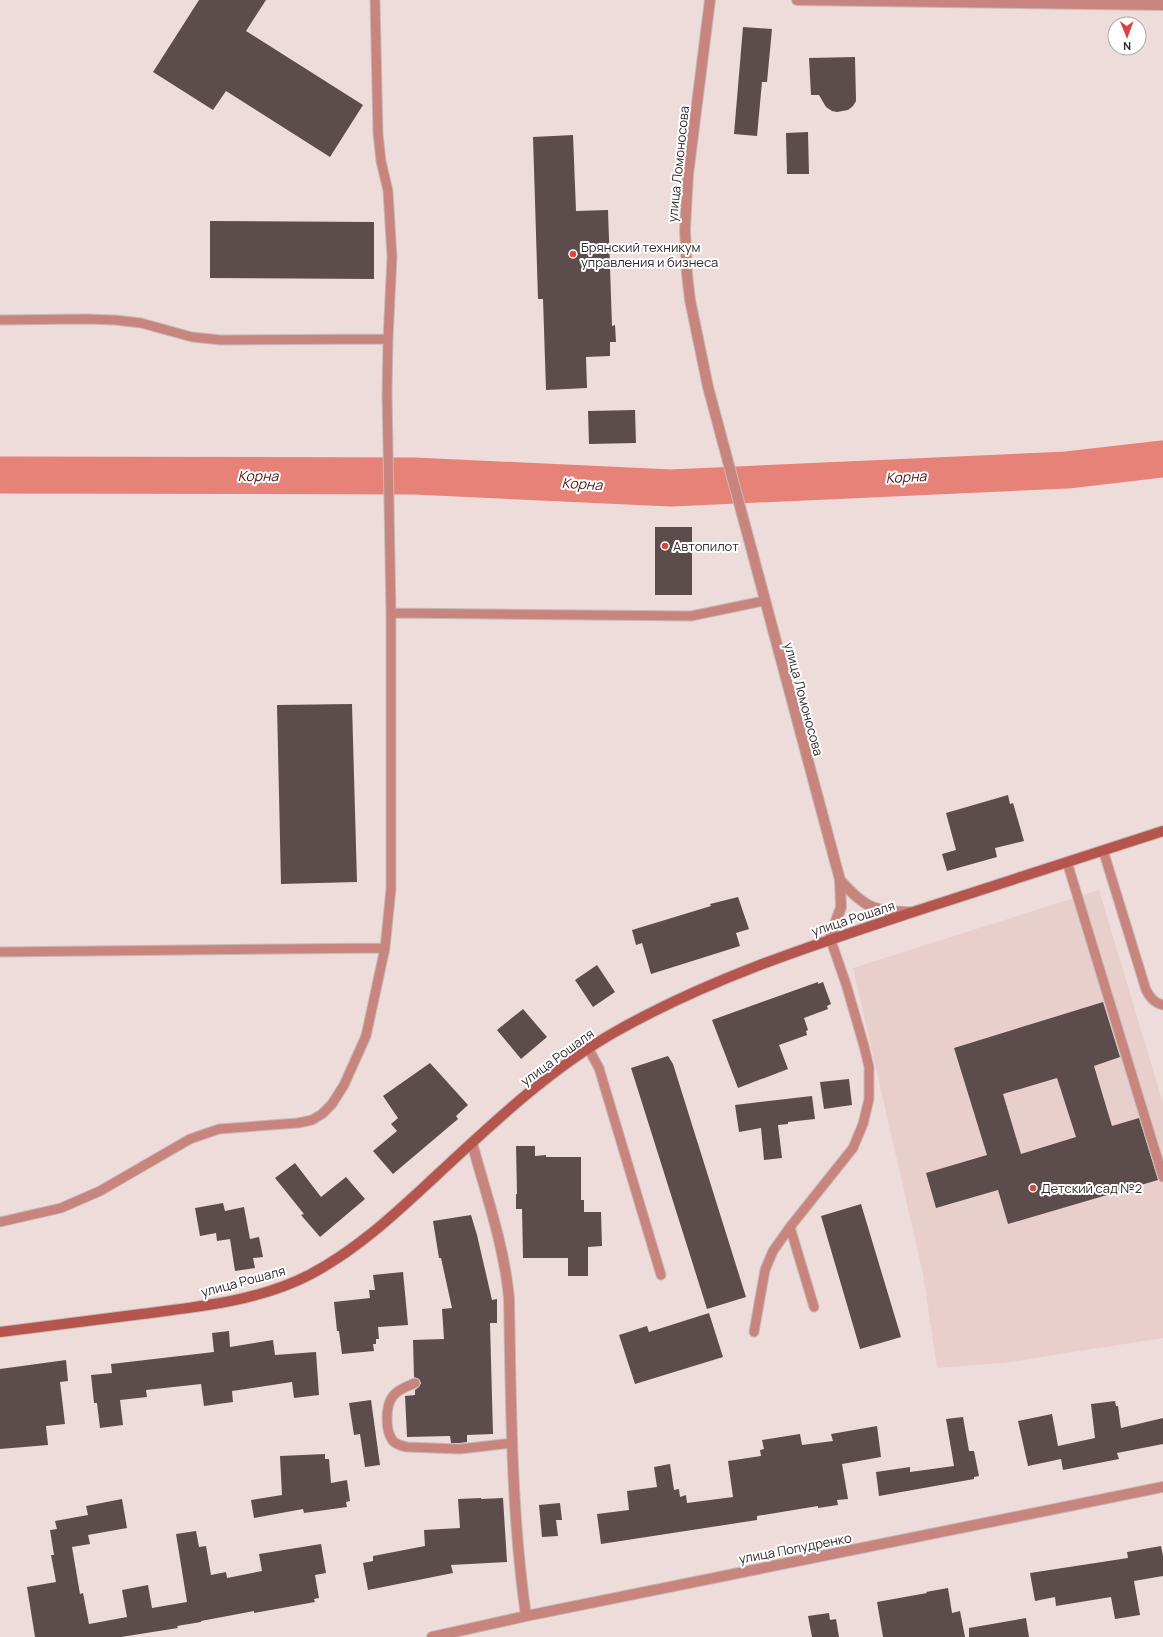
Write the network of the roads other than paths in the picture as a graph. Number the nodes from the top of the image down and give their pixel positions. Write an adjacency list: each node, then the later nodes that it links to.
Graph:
1 (375, 0): 7 (lane)
2 (710, 0): 8 (street, улица Ломоносова)
3 (797, 0): 4 (street)
4 (1090, 2): 5 (street)
5 (1163, 5)
6 (0, 320): 7 (lane)
7 (388, 339): 9 (lane)
8 (764, 601): 9 (lane); 13 (street, улица Ломоносова)
9 (391, 613): 16 (lane)
10 (1163, 831): 11 (main road, улица Рошаля)
11 (1103, 850): 12 (main road, улица Рошаля); 18 (lane)
12 (1067, 862): 14 (main road, улица Рошаля); 21 (lane)
13 (840, 880): 14 (street, улица Ломоносова); 15 (street, улица Ломоносова)
14 (913, 912): 15 (main road, улица Рошаля)
15 (830, 938): 19 (main road, улица Рошаля); 23 (lane)
16 (385, 948): 17 (lane); 22 (lane)
17 (0, 952)
18 (1163, 1005)
19 (588, 1048): 20 (main road, улица Рошаля); 24 (lane)
20 (472, 1142): 26 (main road, улица Рошаля); 29 (street)
21 (1163, 1176)
22 (0, 1222)
23 (790, 1227): 25 (lane); 27 (lane)
24 (661, 1275)
25 (814, 1307)
26 (0, 1332)
27 (754, 1332)
28 (415, 1382): 29 (lane)
29 (512, 1443): 31 (street)
30 (1163, 1487): 31 (street, улица Попудренко)
31 (526, 1616): 32 (street, улица Попудренко)
32 (464, 1633): 33 (street, улица Попудренко)
33 (432, 1637)

